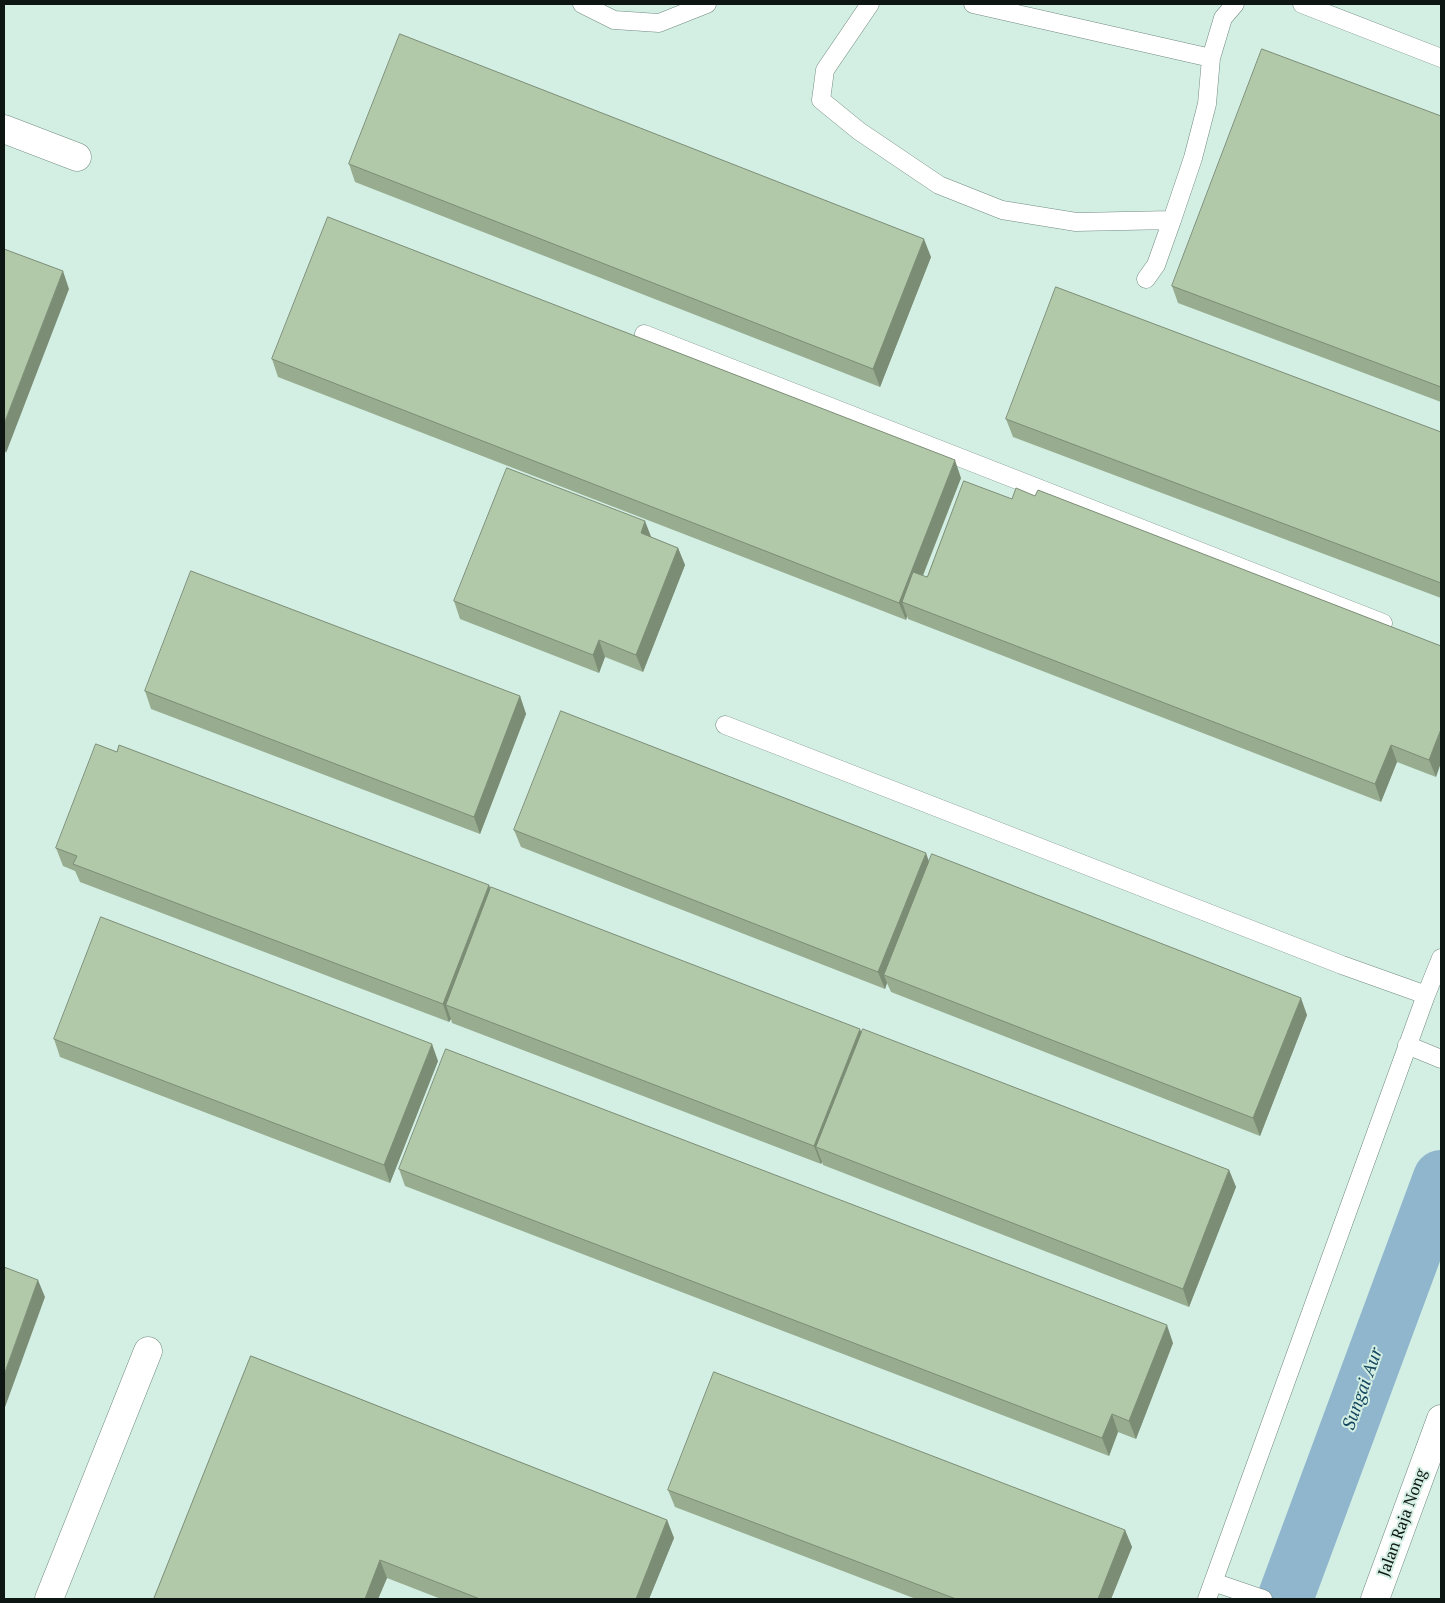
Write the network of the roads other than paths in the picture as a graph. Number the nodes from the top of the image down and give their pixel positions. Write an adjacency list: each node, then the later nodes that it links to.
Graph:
1 (582, 4): 2 (lane)
2 (707, 4)
3 (870, 4): 11 (lane)
4 (973, 4): 7 (lane)
5 (1235, 4): 7 (lane)
6 (1302, 4): 8 (lane)
7 (1211, 58): 11 (lane)
8 (1441, 58)
9 (4, 129): 10 (street)
10 (77, 157)
11 (1172, 220): 12 (lane)
12 (1146, 279)
13 (644, 334): 14 (lane)
14 (1395, 628)
15 (725, 725): 17 (lane)
16 (1441, 958): 17 (lane)
17 (1426, 995): 18 (lane)
18 (1407, 1045): 19 (lane); 22 (lane)
19 (1441, 1058)
20 (148, 1351): 23 (street)
21 (1441, 1419): 26 (street, Jalan Raja Nong)
22 (1213, 1582): 24 (lane); 25 (lane)
23 (49, 1599)
24 (1207, 1599)
25 (1263, 1599)
26 (1375, 1599)

